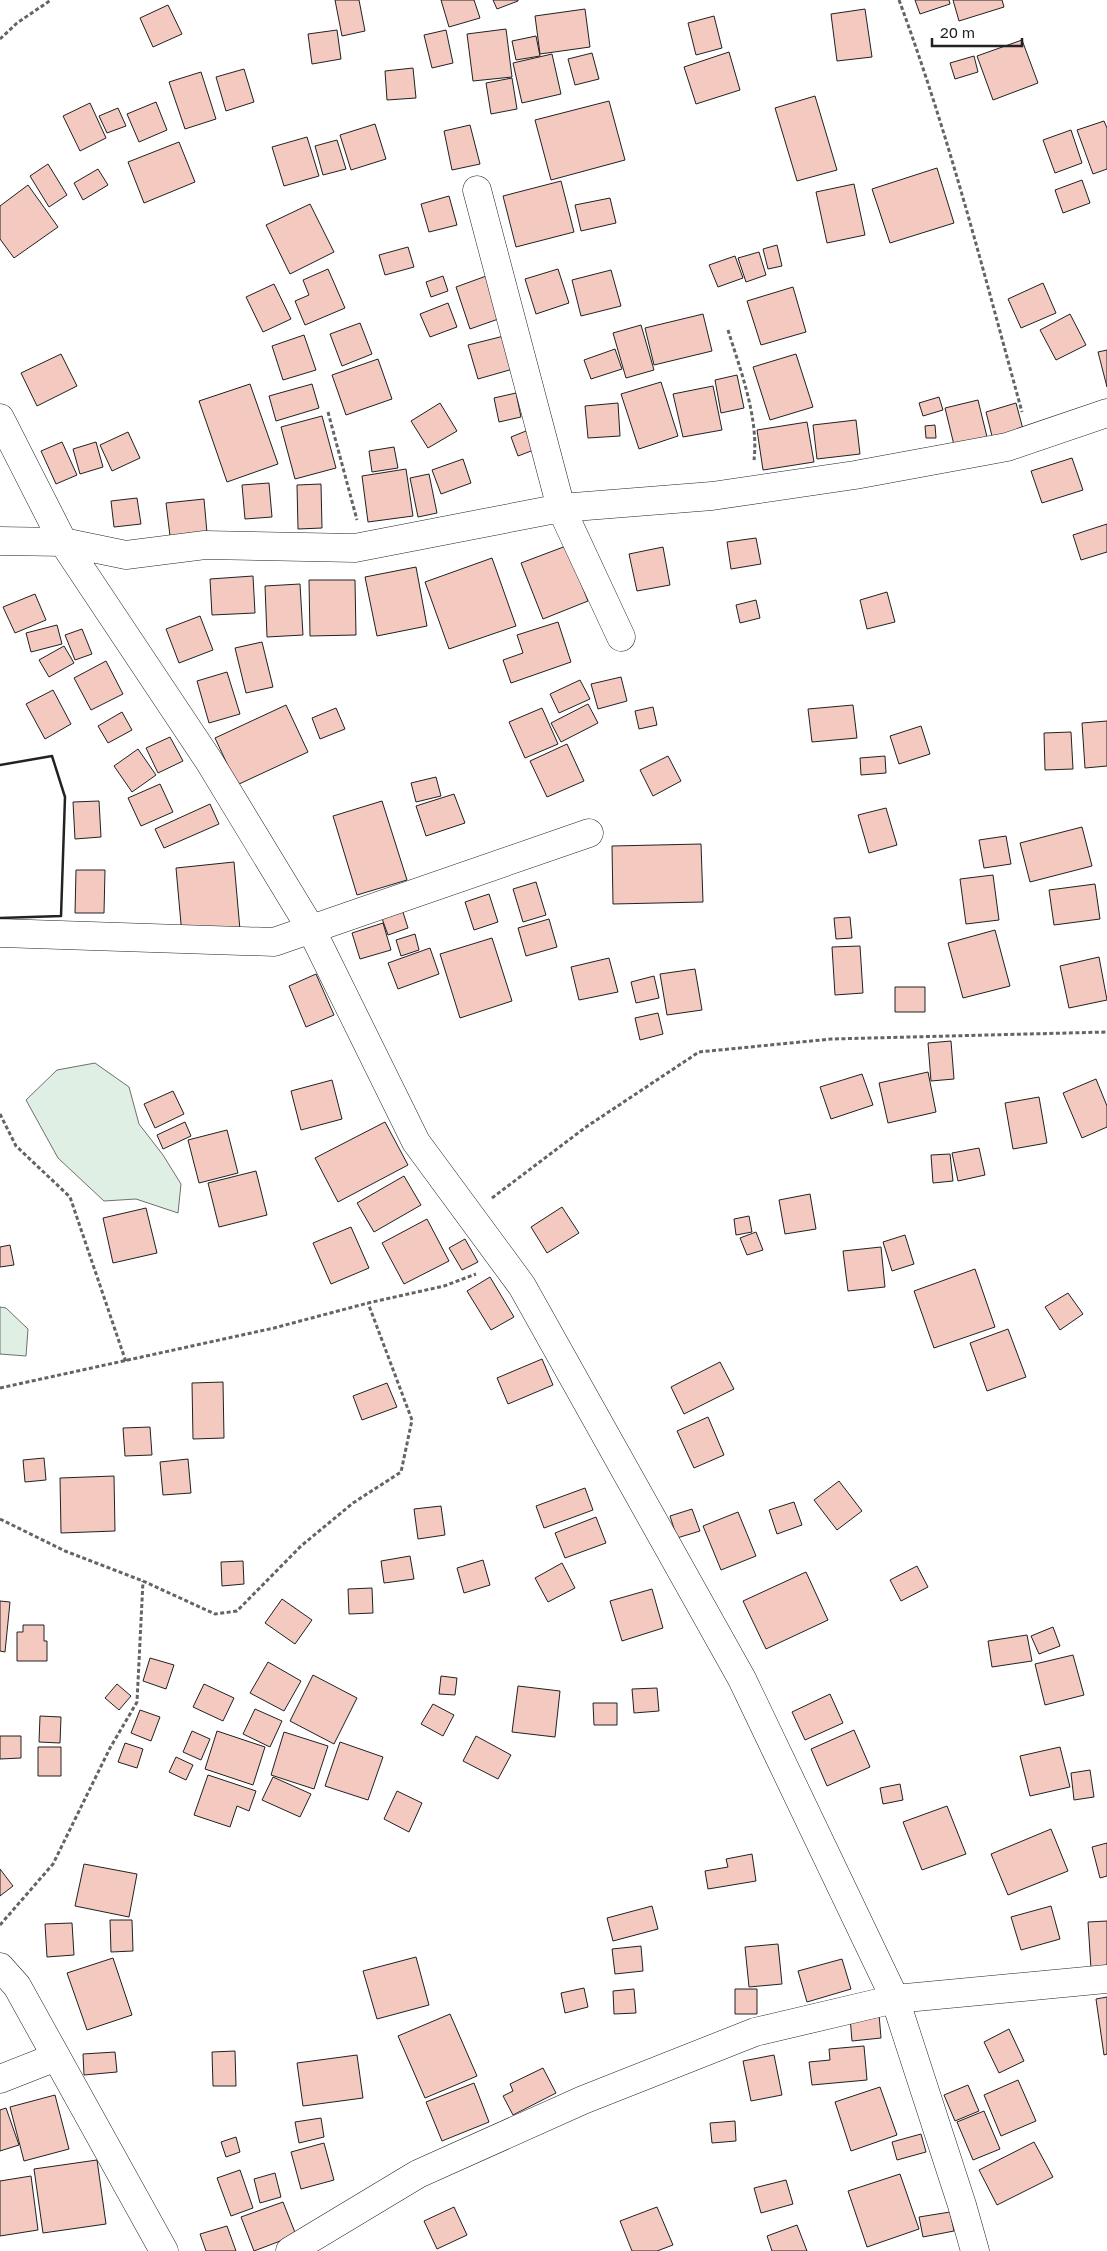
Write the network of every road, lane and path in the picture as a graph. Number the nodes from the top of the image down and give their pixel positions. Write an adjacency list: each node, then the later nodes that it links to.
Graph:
1 (51, 0): 3 (path)
2 (899, 0): 9 (path)
3 (0, 39)
4 (477, 190): 11 (street)
5 (728, 330): 10 (path)
6 (328, 412): 14 (path)
7 (1107, 413): 9 (street)
8 (0, 418): 13 (street)
9 (1029, 440): 10 (street)
10 (750, 490): 11 (street)
11 (561, 508): 14 (street); 15 (street)
12 (0, 541): 13 (street)
13 (63, 542): 14 (street); 17 (street)
14 (364, 547)
15 (621, 636)
16 (589, 833): 17 (street)
17 (311, 929): 18 (street); 21 (street)
18 (0, 934)
19 (1107, 1032): 21 (path)
20 (0, 1114): 24 (path)
21 (470, 1215): 22 (street)
22 (505, 1263): 23 (path); 31 (street)
23 (368, 1302): 24 (path); 27 (path)
24 (126, 1362): 25 (path)
25 (0, 1388)
26 (0, 1519): 27 (path)
27 (143, 1581): 28 (path)
28 (0, 1926)
29 (0, 1966): 32 (street)
30 (1107, 1979): 31 (street)
31 (895, 1999): 35 (street); 36 (street)
32 (56, 2057): 33 (street); 34 (street)
33 (0, 2079)
34 (164, 2251)
35 (290, 2251)
36 (975, 2251)

